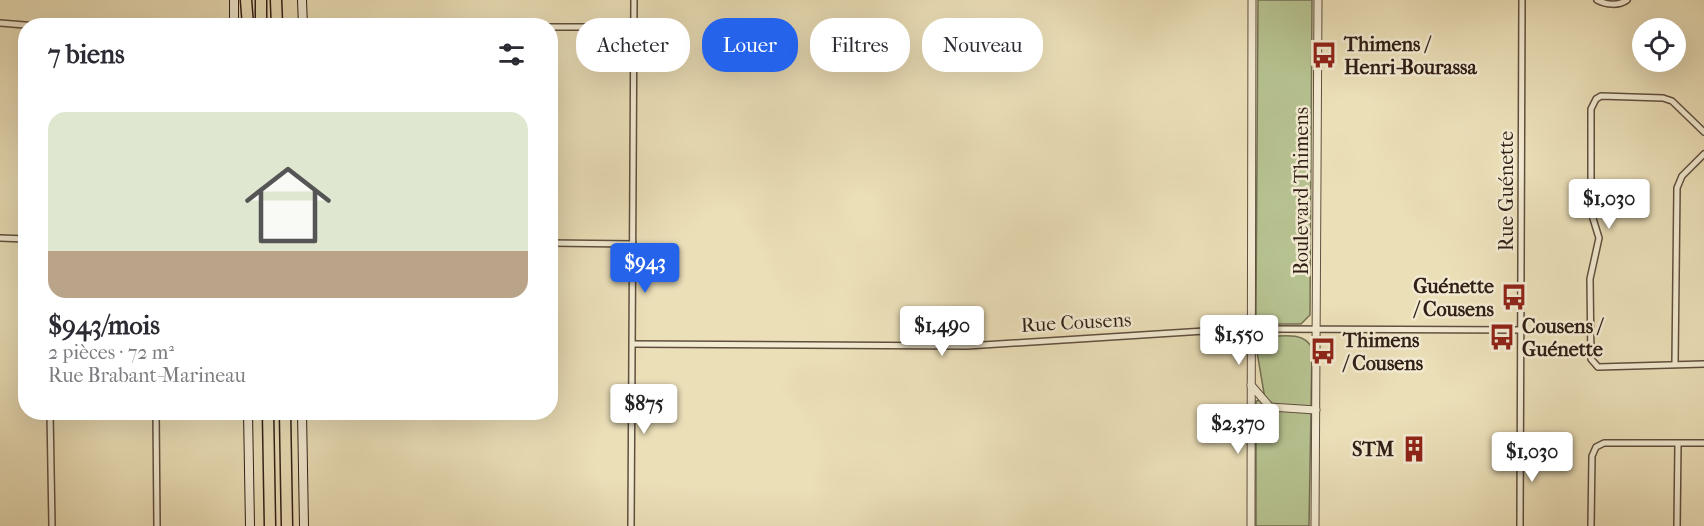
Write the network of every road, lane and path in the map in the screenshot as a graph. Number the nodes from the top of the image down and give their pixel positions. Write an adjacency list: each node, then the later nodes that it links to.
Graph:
1 (234, 0): 12 (main road)
2 (246, 0): 13 (highway)
3 (261, 0): 14 (highway)
4 (276, 0): 15 (highway)
5 (302, 0): 16 (main road)
6 (634, 0): 17 (street)
7 (1252, 0): 29 (street)
8 (1318, 0): 31 (street, Boulevard Thimens)
9 (1522, 0): 30 (street, Rue Guénette)
10 (1597, 0): 11 (street)
11 (1627, 0)
12 (234, 18)
13 (247, 18)
14 (261, 18)
15 (277, 18)
16 (303, 18)
17 (633, 18)
18 (0, 23): 19 (street)
19 (18, 24)
20 (558, 27): 21 (street)
21 (576, 27)
22 (633, 72): 28 (street)
23 (1704, 132): 33 (street)
24 (1704, 154): 33 (street)
25 (0, 238): 26 (street)
26 (18, 239)
27 (558, 243): 28 (street)
28 (633, 244): 32 (street)
29 (1251, 330): 31 (street, Rue Cousens); 32 (street, Rue Cousens); 35 (street)
30 (1521, 330): 31 (street, Rue Cousens); 54 (street, Rue Guénette)
31 (1316, 331): 36 (street, Boulevard Thimens)
32 (633, 344): 51 (street)
33 (1675, 364): 34 (street)
34 (1704, 364)
35 (1251, 385): 36 (street); 52 (street)
36 (1316, 410): 53 (street, Boulevard Thimens)
37 (50, 420): 45 (street)
38 (156, 420): 46 (street)
39 (248, 420): 47 (main road)
40 (268, 420): 48 (highway)
41 (285, 420): 49 (highway)
42 (302, 420): 50 (main road)
43 (1704, 443): 44 (street)
44 (1678, 444): 55 (street); 56 (street)
45 (51, 526)
46 (157, 526)
47 (250, 526)
48 (270, 526)
49 (287, 526)
50 (304, 526)
51 (631, 526)
52 (1251, 526)
53 (1315, 526)
54 (1520, 526)
55 (1591, 526)
56 (1677, 526)

